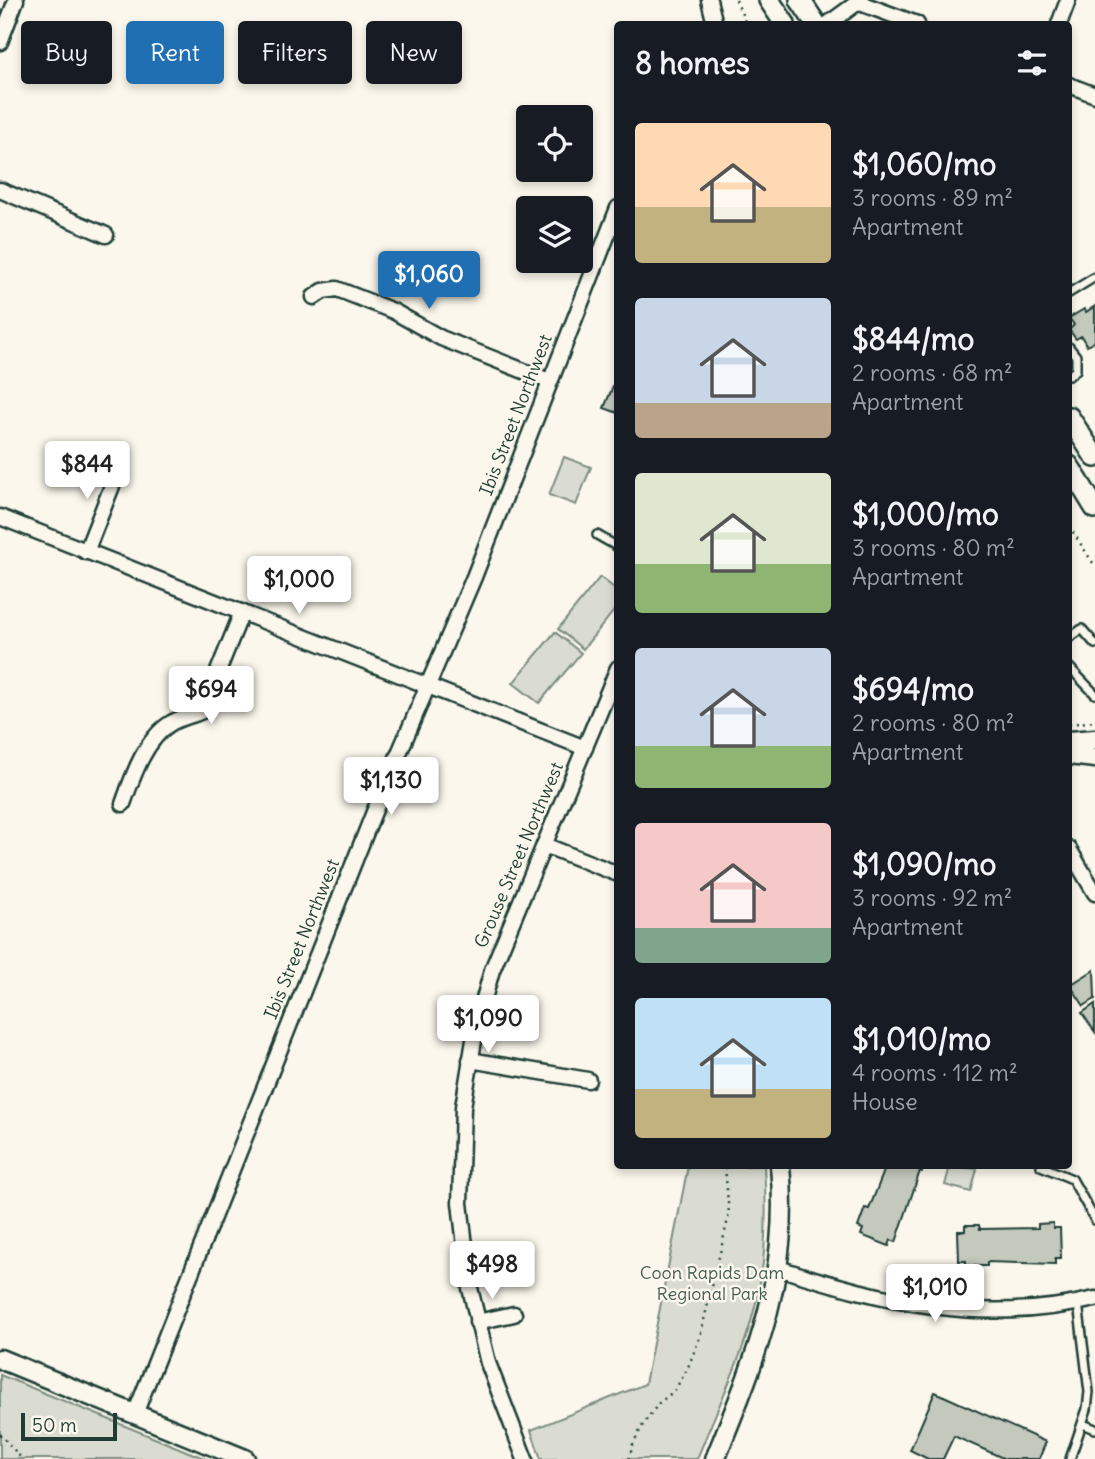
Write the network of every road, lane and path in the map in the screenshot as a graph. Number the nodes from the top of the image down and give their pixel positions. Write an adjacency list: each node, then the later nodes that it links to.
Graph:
1 (16, 0): 15 (street)
2 (709, 0): 8 (street)
3 (736, 0): 9 (path)
4 (769, 0): 10 (main road)
5 (800, 0): 11 (main road)
6 (1068, 0): 14 (street)
7 (861, 1): 12 (street); 13 (street)
8 (714, 21)
9 (745, 21)
10 (783, 21)
11 (814, 21)
12 (832, 21)
13 (910, 21)
14 (1060, 21)
15 (0, 42)
16 (1072, 86): 17 (street)
17 (1095, 95)
18 (0, 190): 20 (street)
19 (614, 218): 26 (street, Ibis Street Northwest)
20 (106, 235)
21 (1095, 277): 22 (lane)
22 (1072, 291)
23 (314, 297): 26 (street)
24 (1072, 351): 25 (lane)
25 (1072, 373)
26 (549, 381): 43 (street, Ibis Street Northwest)
27 (1072, 422): 29 (main road)
28 (112, 454): 36 (street)
29 (1095, 457)
30 (1072, 471): 31 (main road)
31 (1095, 508)
32 (0, 517): 36 (street)
33 (1072, 531): 37 (path)
34 (597, 535): 35 (lane)
35 (614, 545)
36 (86, 552): 38 (street)
37 (1095, 566)
38 (242, 612): 43 (street); 52 (street)
39 (1072, 636): 40 (lane)
40 (1095, 643)
41 (1072, 670): 44 (lane)
42 (614, 678): 49 (street, Grouse Street Northwest)
43 (429, 685): 49 (street); 69 (street, Ibis Street Northwest)
44 (1095, 694)
45 (1095, 721): 46 (path)
46 (1072, 724)
47 (1095, 738): 48 (street)
48 (1072, 741)
49 (585, 748): 53 (street, Grouse Street Northwest)
50 (1072, 755): 51 (street)
51 (1095, 758)
52 (123, 804)
53 (544, 845): 55 (street); 57 (street, Grouse Street Northwest)
54 (1072, 854): 56 (street)
55 (614, 872)
56 (1095, 893)
57 (470, 1060): 58 (street); 67 (street, Grouse Street Northwest)
58 (588, 1080)
59 (725, 1169): 76 (path)
60 (780, 1169): 63 (street)
61 (1048, 1169): 62 (lane)
62 (1095, 1220)
63 (778, 1268): 65 (street); 77 (street)
64 (1095, 1299): 65 (street)
65 (1078, 1303): 70 (lane)
66 (514, 1314): 67 (street)
67 (477, 1322): 75 (street, Grouse Street Northwest)
68 (0, 1359): 69 (street)
69 (135, 1414): 74 (street)
70 (1083, 1424): 71 (lane); 78 (lane)
71 (1095, 1429)
72 (0, 1434): 73 (path)
73 (22, 1459)
74 (245, 1459)
75 (525, 1459)
76 (629, 1459)
77 (715, 1459)
78 (1070, 1459)

